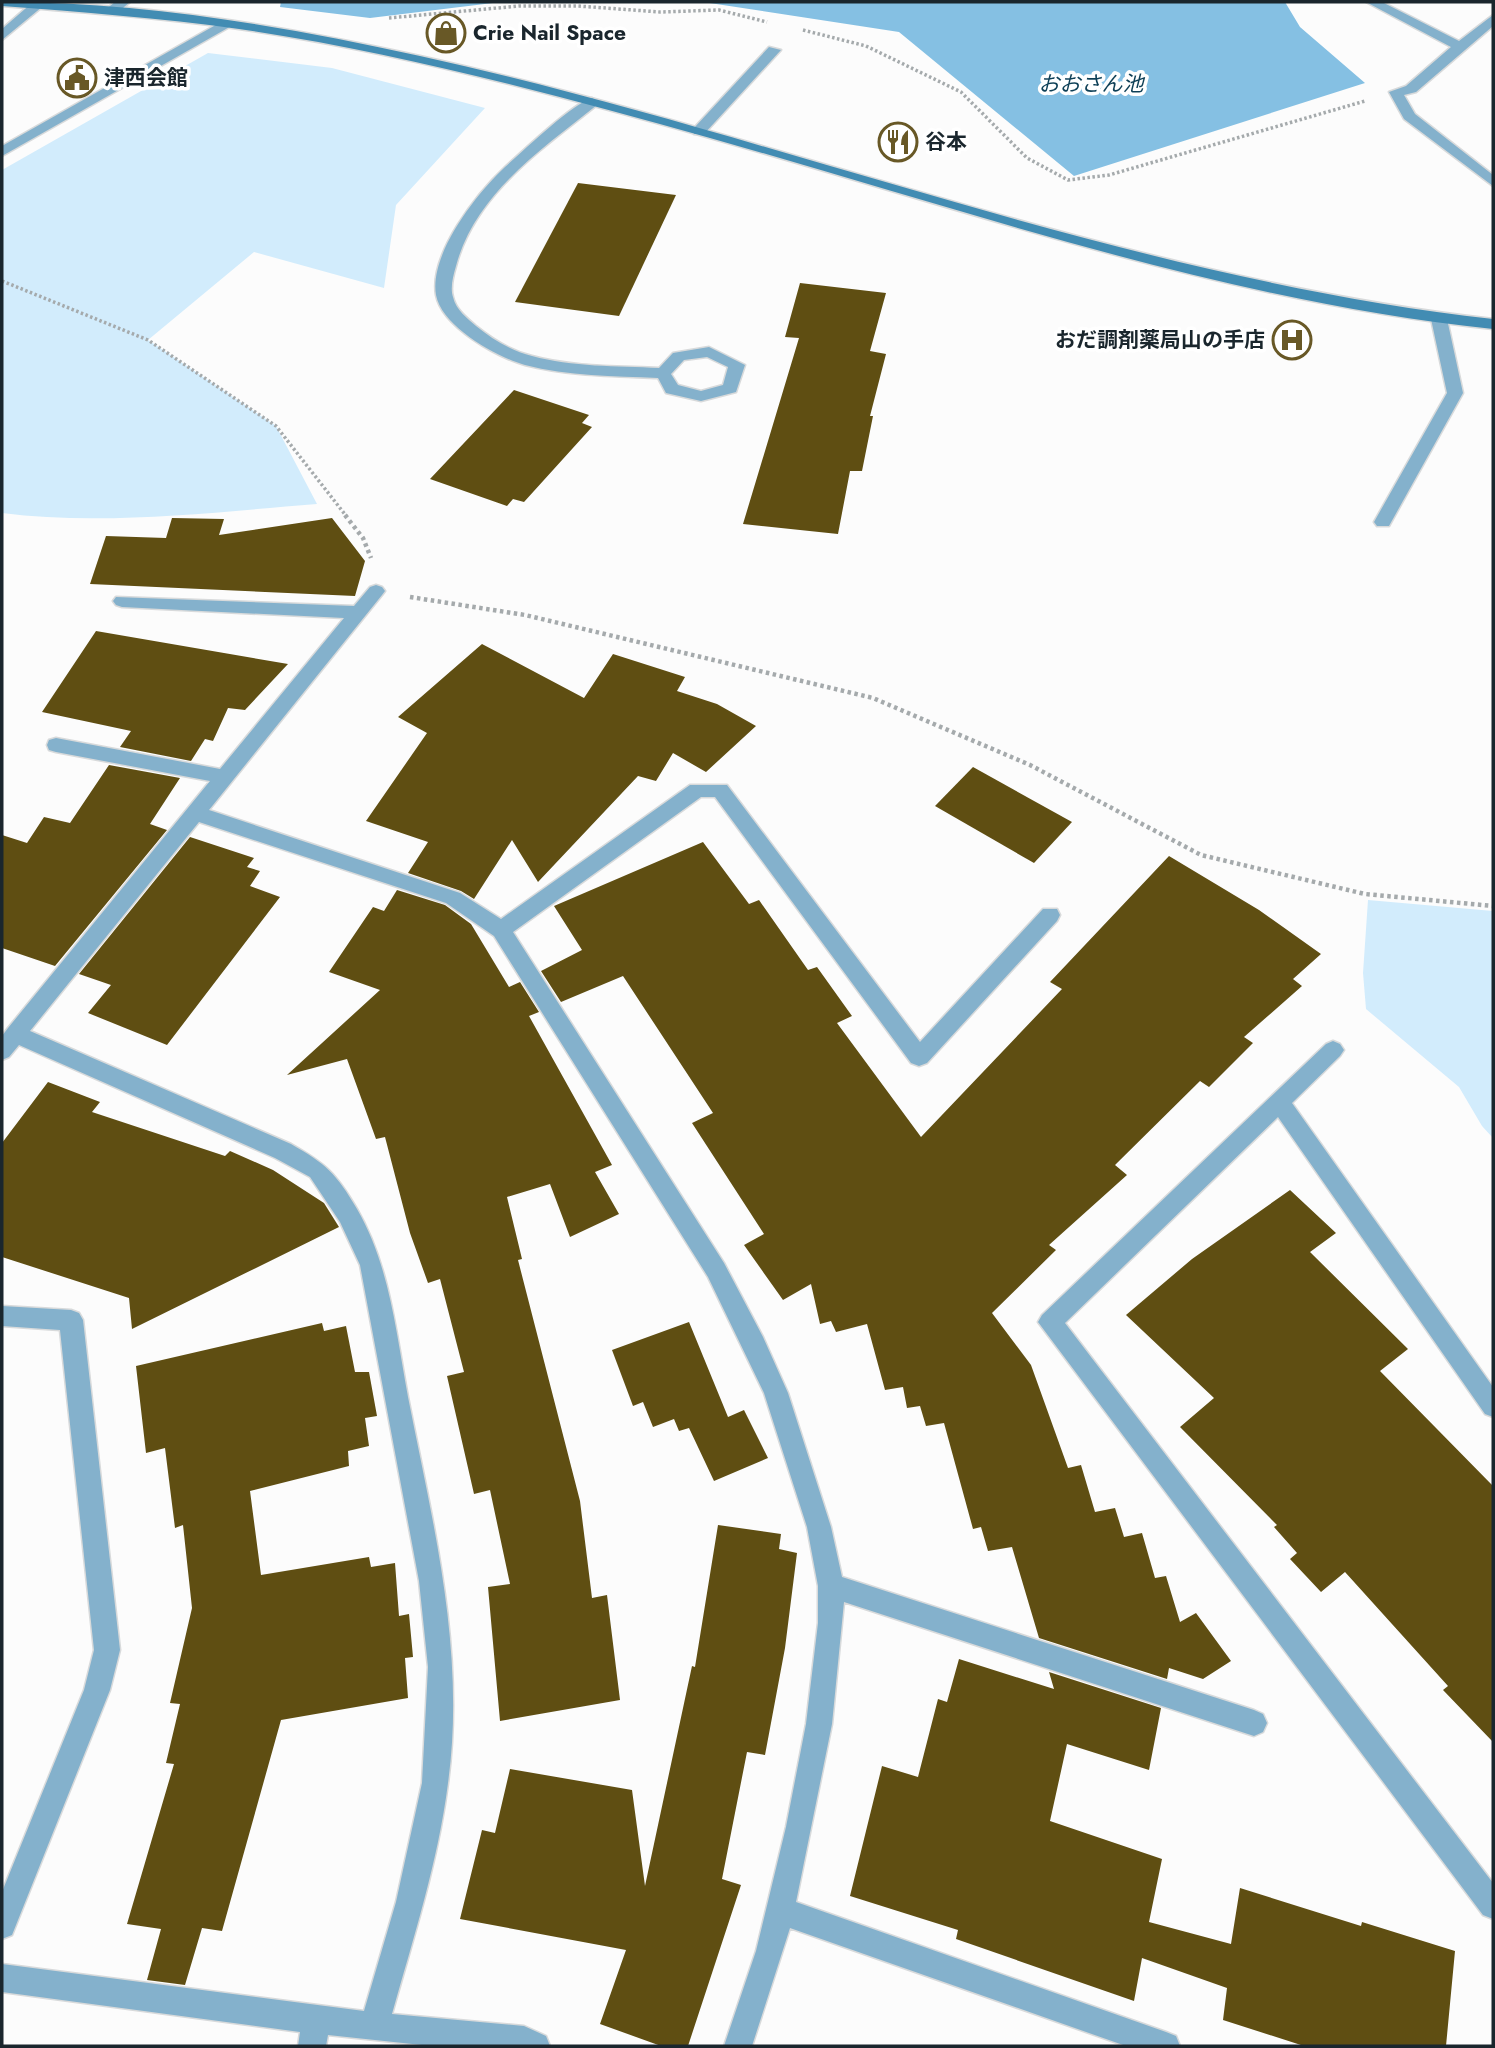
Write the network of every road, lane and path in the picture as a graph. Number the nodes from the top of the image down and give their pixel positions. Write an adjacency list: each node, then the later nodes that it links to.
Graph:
1 (2, 2): 3 (street)
2 (1372, 2): 11 (street)
3 (40, 3): 4 (street); 10 (street)
4 (117, 6): 8 (street)
5 (381, 18): 7 (path)
6 (1493, 19): 11 (street)
7 (772, 23)
8 (226, 25): 14 (street); 16 (street)
9 (799, 30): 13 (path)
10 (2, 36)
11 (1461, 47): 13 (street)
12 (774, 50): 15 (street)
13 (1396, 92): 17 (street)
14 (592, 102): 15 (street); 21 (street)
15 (699, 131): 19 (street)
16 (2, 152)
17 (1493, 182)
18 (2, 281): 23 (path)
19 (1439, 319): 20 (street); 22 (street)
20 (1493, 324)
21 (663, 373)
22 (1383, 522)
23 (376, 591): 25 (street); 29 (path)
24 (122, 601): 25 (street)
25 (357, 612): 27 (street)
26 (56, 745): 27 (street)
27 (225, 777): 28 (street)
28 (195, 813): 31 (street); 32 (street)
29 (1493, 905)
30 (1050, 915): 31 (street)
31 (501, 930): 37 (street)
32 (9, 1042): 43 (street)
33 (1333, 1050): 34 (street)
34 (1279, 1101): 36 (street); 39 (street)
35 (2, 1316): 41 (street)
36 (1493, 1406)
37 (831, 1587): 38 (street); 40 (street)
38 (1254, 1723)
39 (1491, 1897)
40 (779, 1910): 46 (street); 47 (street)
41 (2, 1926)
42 (2, 1978): 44 (street)
43 (373, 2027): 44 (street); 45 (street)
44 (315, 2033)
45 (536, 2046)
46 (738, 2046)
47 (1166, 2046)

